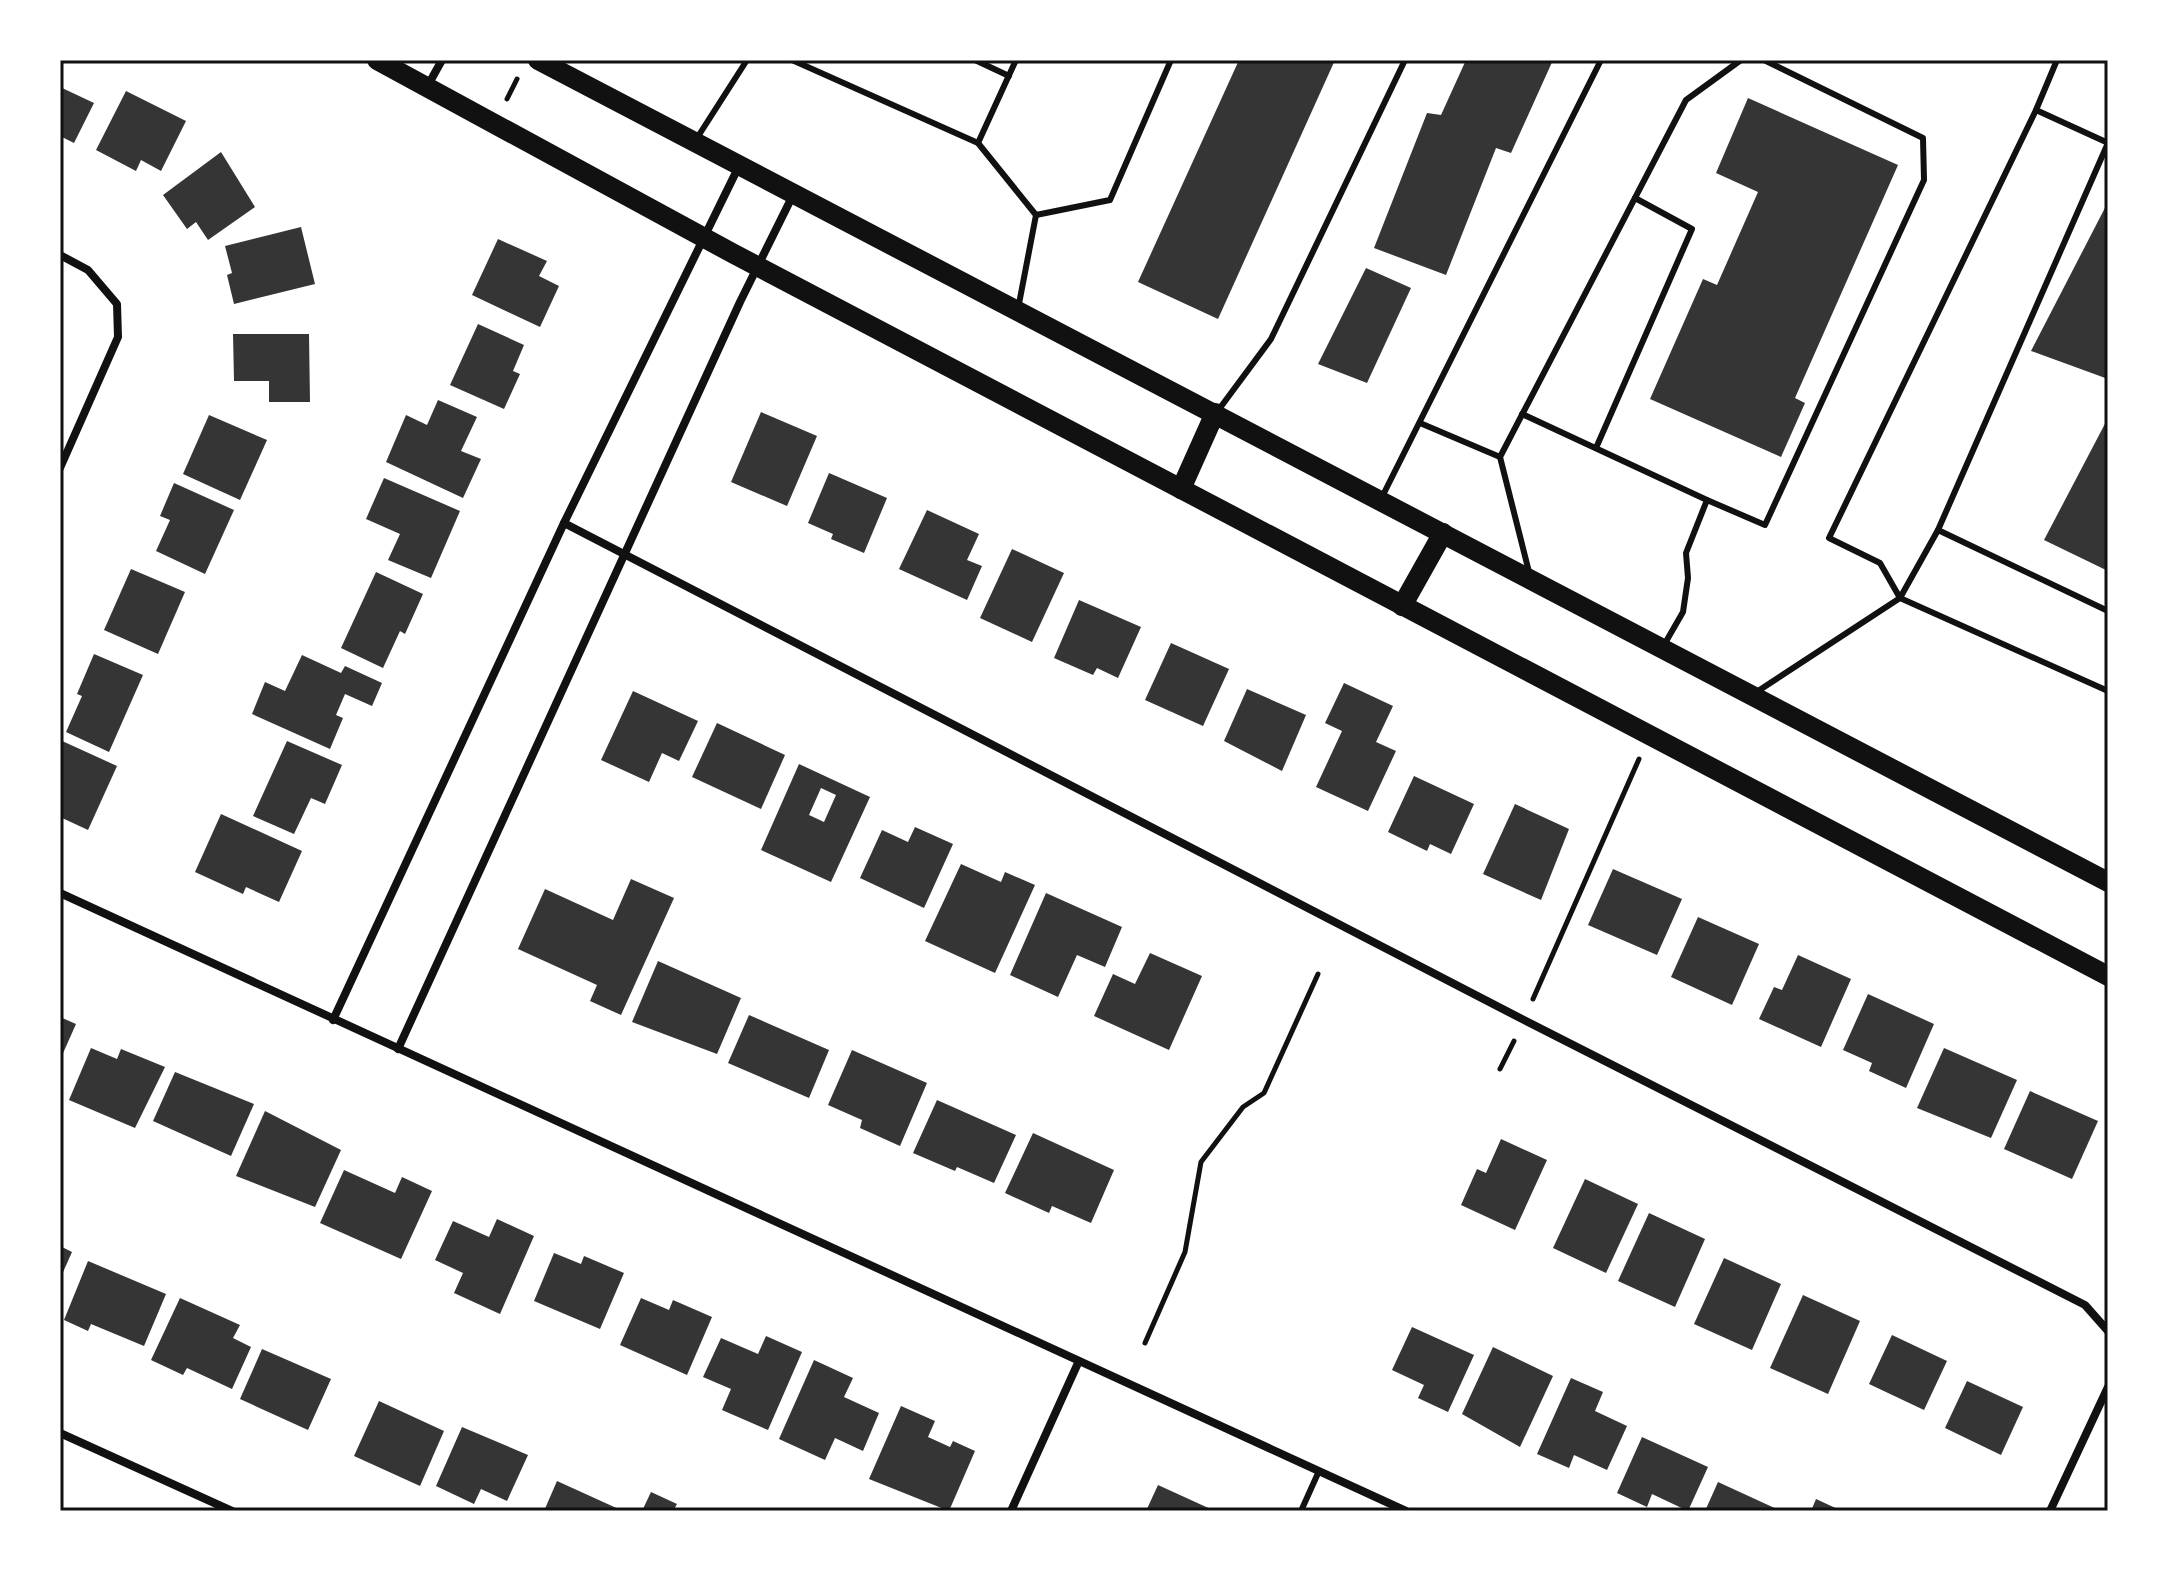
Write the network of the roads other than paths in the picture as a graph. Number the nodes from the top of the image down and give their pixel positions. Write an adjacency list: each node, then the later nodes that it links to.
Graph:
1 (377, 60): 15 (main road)
2 (442, 60): 15 (street)
3 (538, 60): 17 (main road)
4 (747, 60): 17 (lane)
5 (792, 60): 19 (lane)
6 (975, 60): 14 (lane)
7 (1016, 60): 14 (lane)
8 (1171, 60): 23 (lane)
9 (1405, 60): 28 (lane)
10 (1601, 60): 30 (lane)
11 (1741, 60): 22 (lane)
12 (1764, 60): 36 (lane)
13 (2057, 60): 16 (lane)
14 (1009, 76): 19 (lane)
15 (427, 87): 24 (main road)
16 (2036, 110): 18 (lane); 42 (lane)
17 (695, 140): 20 (main road)
18 (2107, 142): 38 (lane)
19 (978, 143): 23 (lane)
20 (740, 163): 21 (main road); 24 (street)
21 (795, 192): 26 (street); 27 (main road)
22 (1635, 198): 29 (lane); 31 (lane)
23 (1036, 215): 27 (lane)
24 (704, 238): 26 (main road); 37 (street)
25 (60, 255): 33 (street)
26 (759, 267): 34 (main road); 40 (street)
27 (1018, 309): 28 (main road)
28 (1215, 413): 34 (main road); 35 (main road)
29 (1522, 414): 31 (lane); 32 (lane)
30 (1420, 423): 32 (lane); 35 (lane)
31 (1596, 448): 36 (lane)
32 (1500, 457): 41 (lane)
33 (60, 468)
34 (1181, 489): 43 (main road)
35 (1381, 500): 39 (main road)
36 (1707, 500): 45 (lane)
37 (564, 523): 40 (street); 51 (street)
38 (1938, 530): 42 (lane); 44 (lane)
39 (1443, 533): 41 (main road); 43 (main road)
40 (628, 553): 52 (street); 53 (street)
41 (1531, 579): 45 (main road)
42 (1900, 598): 46 (lane); 47 (lane)
43 (1402, 606): 50 (main road)
44 (2108, 611)
45 (1662, 648): 47 (main road)
46 (2108, 691)
47 (1752, 695): 48 (main road)
48 (2108, 882)
49 (60, 893): 51 (street)
50 (2108, 976)
51 (333, 1020): 52 (street)
52 (398, 1049): 54 (street)
53 (2108, 1331)
54 (1078, 1363): 57 (street); 59 (street)
55 (2108, 1387): 62 (street)
56 (60, 1433): 58 (street)
57 (1319, 1471): 60 (lane); 61 (street)
58 (232, 1511)
59 (1011, 1511)
60 (1301, 1511)
61 (1406, 1511)
62 (2050, 1511)

